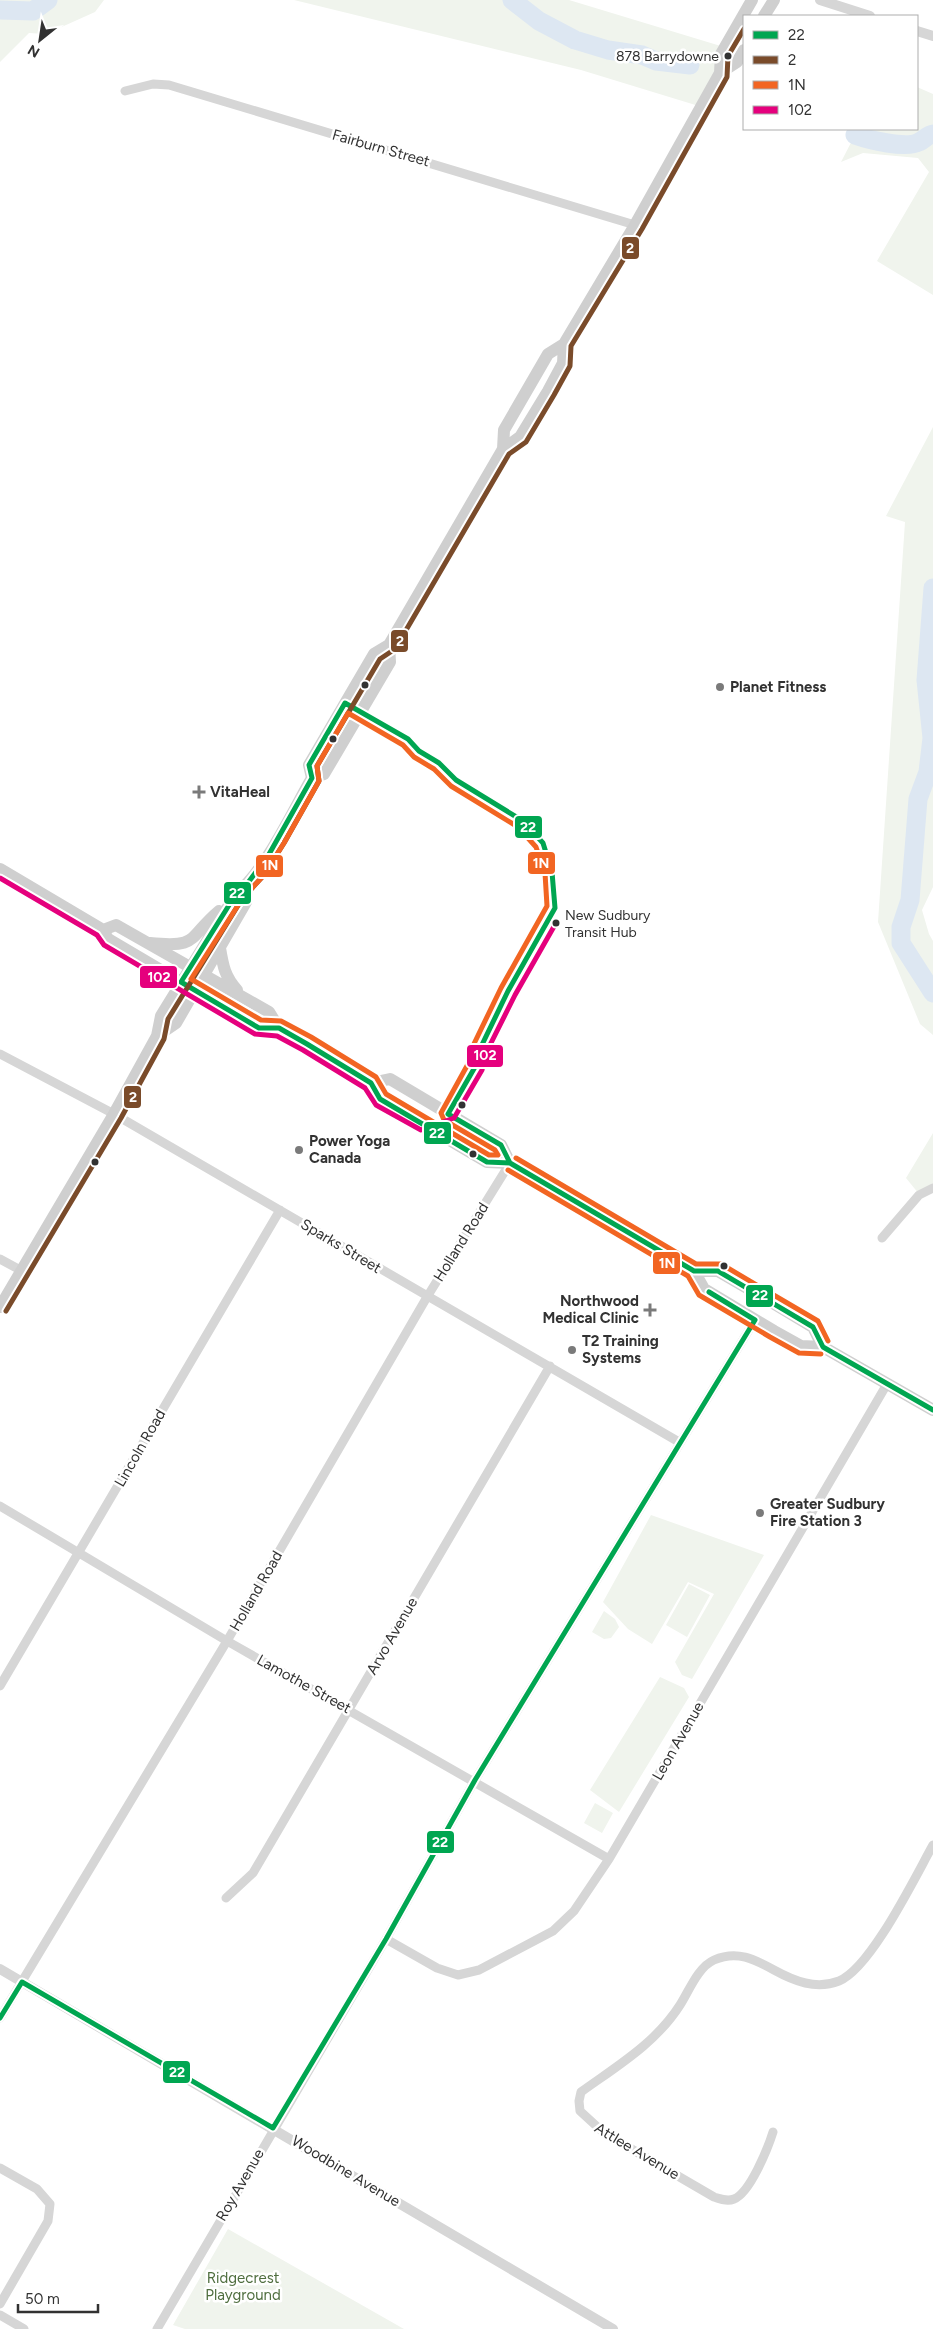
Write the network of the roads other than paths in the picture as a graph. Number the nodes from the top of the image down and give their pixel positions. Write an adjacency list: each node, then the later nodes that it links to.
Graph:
1 (752, 0): 4 (main road)
2 (774, 0): 5 (main road)
3 (820, 0): 6 (street)
4 (743, 15)
5 (765, 15)
6 (867, 15)
7 (743, 16): 11 (main road)
8 (918, 31): 9 (street)
9 (933, 36)
10 (743, 52): 11 (main road)
11 (720, 73): 13 (main road)
12 (125, 91): 13 (street, Fairburn Street)
13 (635, 225): 14 (main road)
14 (564, 344): 15 (main road); 15 (main road)
15 (503, 449): 16 (main road)
16 (389, 645): 17 (main road); 17 (main road)
17 (312, 778): 19 (main road)
18 (0, 869): 21 (main road)
19 (248, 884): 20 (main road); 23 (main road)
20 (231, 902): 22 (main road); 24 (main road)
21 (103, 930): 22 (main road); 26 (main road)
22 (146, 943): 24 (main road)
23 (220, 948): 25 (main road); 28 (main road)
24 (190, 968): 25 (main road); 26 (main road)
25 (205, 976): 27 (main road); 28 (main road)
26 (181, 982): 27 (main road); 30 (main road)
27 (195, 991): 29 (main road); 30 (main road)
28 (244, 998): 29 (main road)
29 (279, 1028): 32 (main road)
30 (157, 1036): 33 (main road)
31 (0, 1054): 33 (street, Sparks Street)
32 (371, 1082): 34 (main road); 34 (main road)
33 (114, 1114): 36 (street, Sparks Street); 40 (main road)
34 (510, 1163): 39 (main road); 41 (street, Holland Road)
35 (933, 1188): 37 (street)
36 (280, 1210): 41 (street, Sparks Street); 50 (street, Lincoln Road)
37 (882, 1238)
38 (0, 1259): 40 (street)
39 (694, 1270): 43 (main road); 44 (main road)
40 (22, 1271): 42 (main road)
41 (427, 1297): 45 (street, Sparks Street); 51 (street, Holland Road)
42 (0, 1308)
43 (755, 1320): 44 (main road); 48 (street, Roy Avenue)
44 (823, 1347): 46 (main road)
45 (550, 1366): 48 (street, Sparks Street); 53 (street, Arvo Avenue)
46 (887, 1384): 47 (main road); 56 (street, Leon Avenue)
47 (933, 1410)
48 (679, 1442): 54 (street, Roy Avenue)
49 (0, 1506): 50 (street, Lamothe Street)
50 (78, 1553): 51 (street, Lamothe Street); 52 (street, Lincoln Road)
51 (227, 1641): 53 (street, Lamothe Street); 60 (street, Holland Road)
52 (0, 1686)
53 (349, 1709): 54 (street, Lamothe Street); 57 (street, Arvo Avenue)
54 (474, 1780): 56 (street, Lamothe Street); 58 (street, Roy Avenue)
55 (933, 1845): 63 (street, Attlee Avenue)
56 (609, 1859): 58 (street, Leon Avenue)
57 (226, 1898)
58 (386, 1939): 62 (street, Roy Avenue)
59 (0, 1969): 60 (street, Woodbine Avenue)
60 (22, 1982): 61 (street, Holland Road); 62 (street, Woodbine Avenue)
61 (0, 2018)
62 (273, 2128): 68 (street, Roy Avenue); 69 (street, Woodbine Avenue)
63 (773, 2132)
64 (0, 2168): 65 (street)
65 (0, 2304)
66 (0, 2315): 67 (street)
67 (24, 2329)
68 (157, 2329)
69 (613, 2329)

